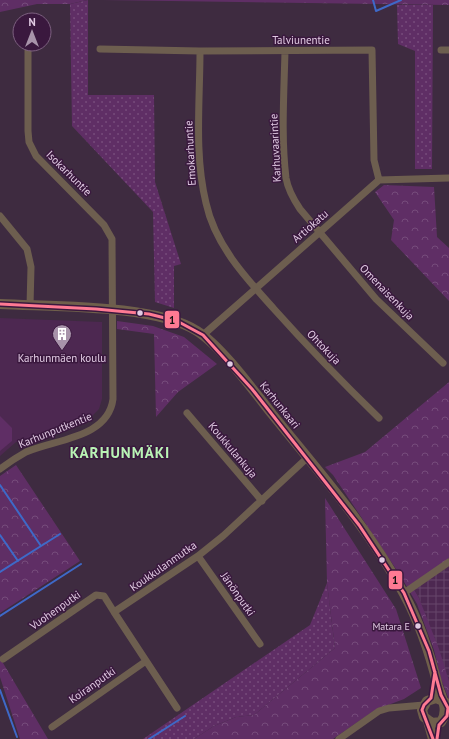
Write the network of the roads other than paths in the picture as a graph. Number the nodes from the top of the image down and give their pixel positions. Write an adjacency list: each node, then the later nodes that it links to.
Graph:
1 (100, 49): 4 (street, Talviunentie)
2 (441, 50): 3 (street)
3 (449, 50)
4 (200, 51): 5 (street, Talviunentie); 11 (street, Emokarhuntie)
5 (285, 51): 8 (street, Talviunentie); 10 (street, Karhuvaarintie)
6 (28, 52): 14 (street, Isokarhuntie)
7 (449, 178): 8 (street)
8 (379, 180): 10 (street, Artiokatu)
9 (0, 216): 13 (street)
10 (319, 233): 11 (street, Artiokatu); 16 (street, Omenaisenkuja)
11 (255, 288): 15 (street, Artiokatu); 18 (street, Ohtokuja)
12 (0, 304): 13 (street, Karhunkaari)
13 (30, 306): 14 (street, Karhunkaari)
14 (113, 310): 15 (street, Karhunkaari); 20 (street, Karhunputkentie)
15 (203, 335): 19 (street, Karhunkaari)
16 (443, 363)
17 (187, 413): 21 (street, Koukkulankuja)
18 (379, 418)
19 (308, 458): 21 (street, Koukkulanmutka); 24 (street, Karhunkaari)
20 (0, 469)
21 (262, 501): 22 (street, Koukkulanmutka)
22 (198, 556): 25 (street, Koukkulanmutka); 26 (street, Jänönputki)
23 (449, 562): 24 (street)
24 (404, 593): 29 (street, Karhunkaari)
25 (114, 612): 27 (street, Vuohenputki); 28 (street)
26 (260, 644)
27 (3, 659)
28 (146, 661): 30 (street); 33 (street, Koiranputki)
29 (435, 672): 31 (street, Karhunkaari); 32 (street, Karhunkaari)
30 (177, 708)
31 (426, 709): 32 (street); 32 (street); 34 (street); 35 (street, Karhunkaari)
32 (446, 713): 36 (street)
33 (52, 727)
34 (340, 739)
35 (433, 739)
36 (437, 739)

